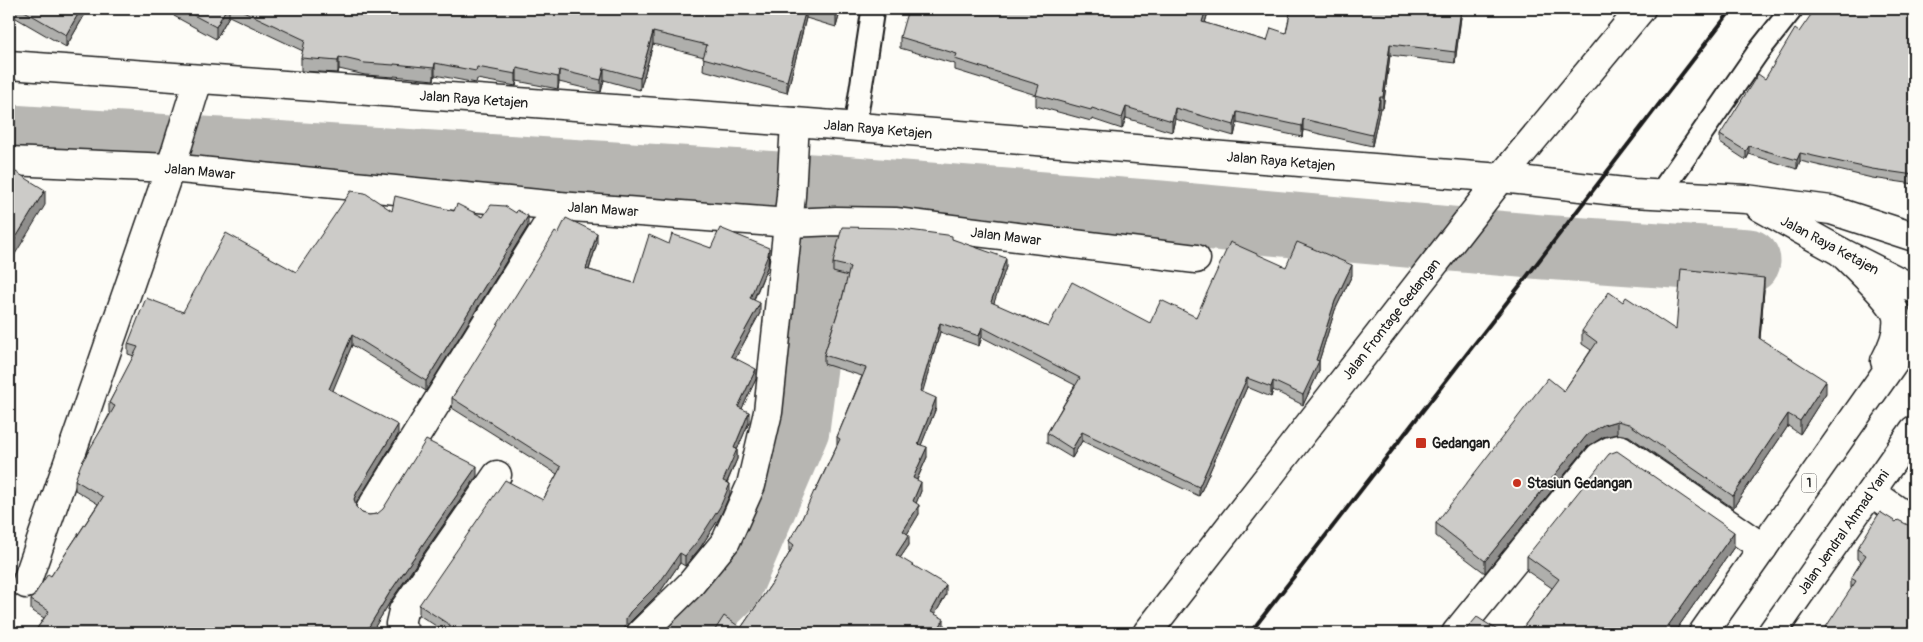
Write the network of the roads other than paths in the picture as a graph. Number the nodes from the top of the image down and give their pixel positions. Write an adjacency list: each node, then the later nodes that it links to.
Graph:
1 (873, 9): 6 (lane)
2 (1641, 9): 10 (main road, Jalan Frontage Gedangan)
3 (1792, 9): 11 (lane)
4 (9, 66): 5 (main road, Jalan Raya Ketajen)
5 (196, 87): 7 (main road, Jalan Raya Ketajen); 8 (main road)
6 (855, 127): 7 (main road, Jalan Raya Ketajen); 10 (main road, Jalan Raya Ketajen)
7 (795, 134): 14 (main road)
8 (173, 159): 9 (main road, Jalan Mawar); 13 (main road, Jalan Mawar); 27 (main road)
9 (9, 161)
10 (1501, 178): 11 (main road, Jalan Raya Ketajen); 30 (main road, Jalan Frontage Gedangan)
11 (1659, 195): 12 (main road, Jalan Raya Ketajen)
12 (1746, 199): 15 (main road, Jalan Raya Ketajen); 16 (main road, Jalan Raya Ketajen)
13 (559, 206): 14 (main road, Jalan Mawar); 24 (main road)
14 (789, 223): 17 (main road, Jalan Mawar); 29 (main road)
15 (1914, 236)
16 (1841, 252): 18 (main road, Jalan Raya Ketajen); 20 (main road)
17 (1196, 259)
18 (1914, 289)
19 (1914, 333): 20 (main road, 1)
20 (1864, 405): 26 (main road, 1)
21 (1914, 430): 23 (main road, Jalan Jendral Ahmad Yani)
22 (497, 475): 28 (main road)
23 (1871, 492): 25 (main road); 33 (main road, Jalan Jendral Ahmad Yani)
24 (370, 510)
25 (1914, 522)
26 (1763, 548): 31 (main road); 32 (main road, 1)
27 (26, 584)
28 (405, 633)
29 (641, 633)
30 (1147, 633)
31 (1456, 633)
32 (1703, 633)
33 (1772, 633)

